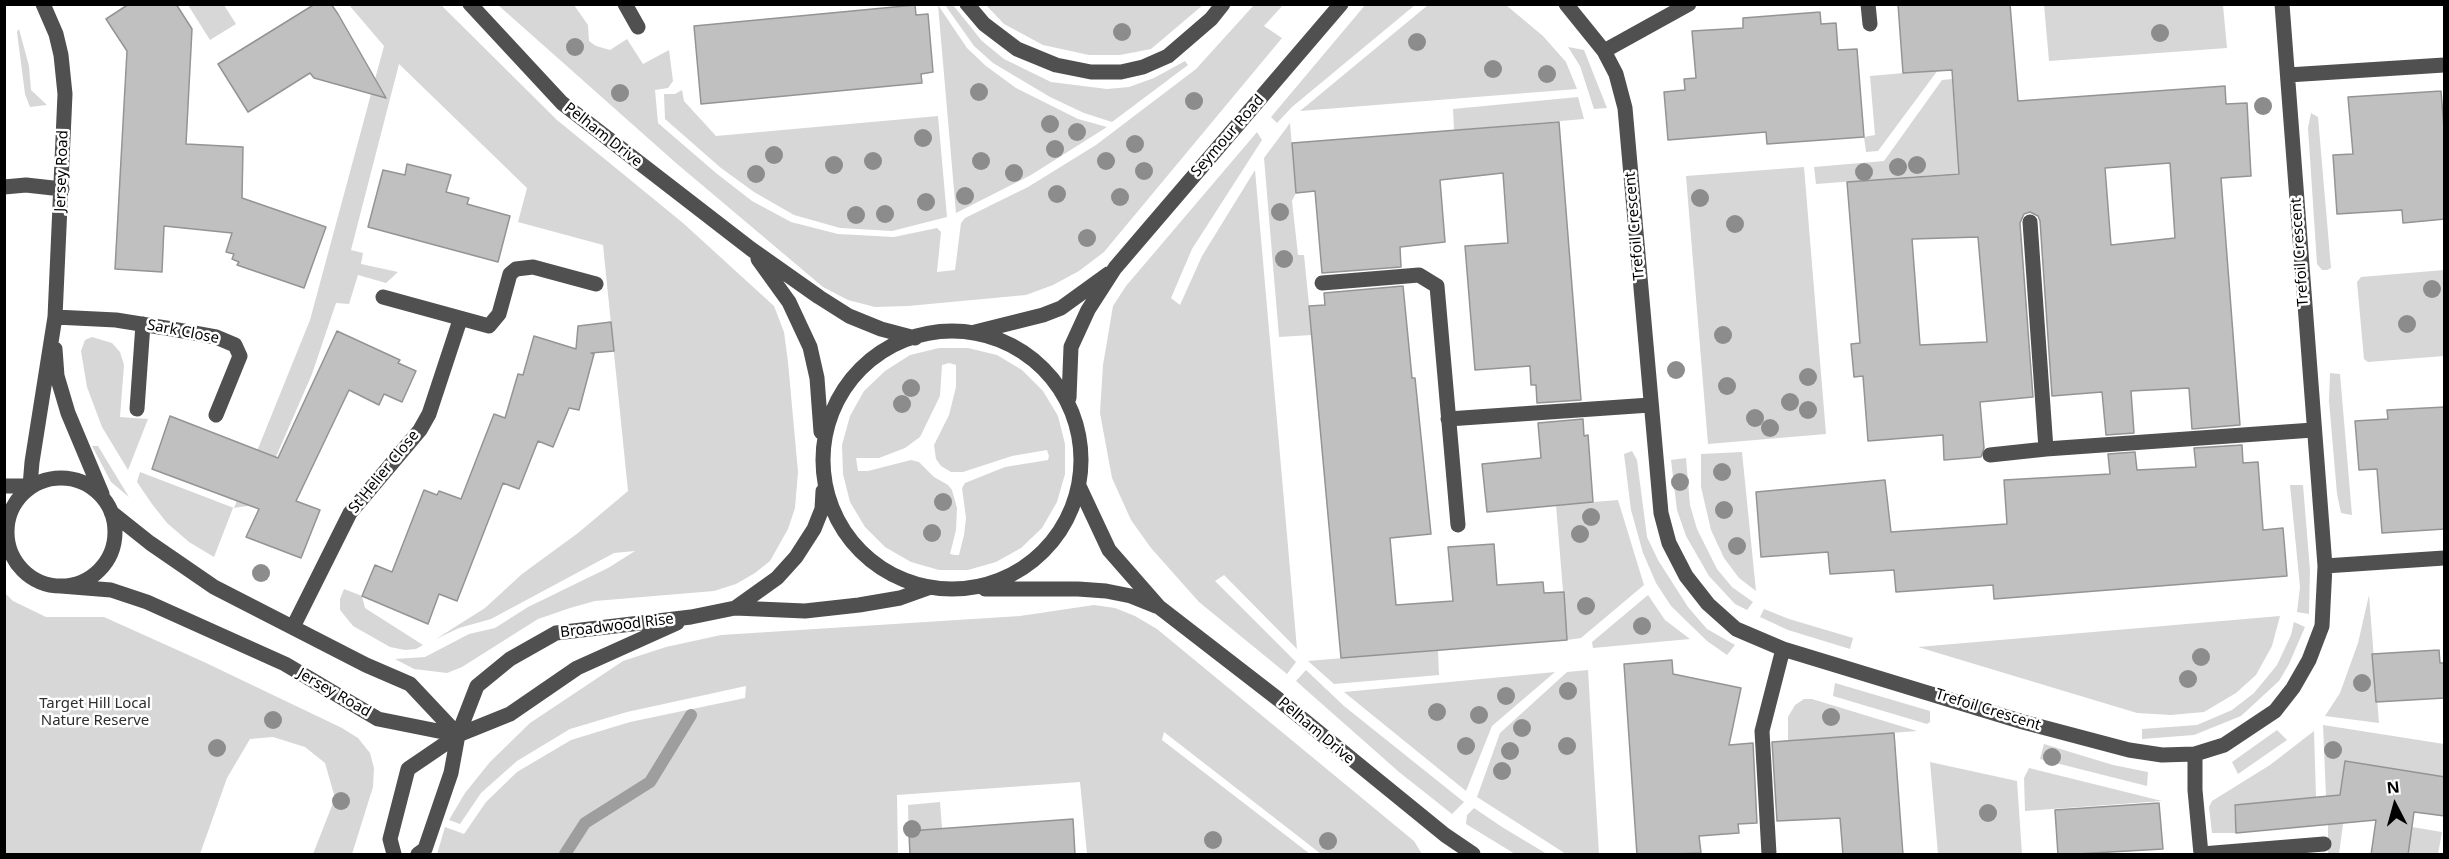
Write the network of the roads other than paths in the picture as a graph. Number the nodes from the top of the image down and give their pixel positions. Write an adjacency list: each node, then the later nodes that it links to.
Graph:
1 (43, 4): 17 (street, Jersey Road)
2 (470, 4): 19 (street, Pelham Drive)
3 (625, 4): 12 (street)
4 (967, 4): 5 (street)
5 (1223, 4)
6 (1341, 4): 20 (street, Seymour Road)
7 (1566, 4): 13 (street, Trefoil Crescent)
8 (1689, 4): 13 (street)
9 (1868, 4): 11 (street)
10 (2282, 4): 15 (street, Trefoil Crescent)
11 (1870, 24)
12 (638, 27)
13 (1604, 51): 31 (street, Trefoil Crescent)
14 (2445, 65): 15 (street)
15 (2288, 75): 35 (street, Trefoil Crescent)
16 (4, 187): 17 (street)
17 (62, 189): 24 (street, Jersey Road)
18 (2030, 222): 36 (street)
19 (751, 249): 28 (street, Pelham Drive); 37 (street, Pelham Drive)
20 (1115, 268): 27 (street, Seymour Road); 30 (street, Seymour Road)
21 (1322, 283): 34 (street)
22 (596, 284): 25 (street)
23 (383, 297): 25 (street)
24 (55, 317): 26 (street, Sark Close); 29 (street, Jersey Road)
25 (460, 320): 55 (street, St Helier Close)
26 (143, 324): 32 (street); 33 (street, Sark Close)
27 (975, 332): 28 (street); 30 (street)
28 (915, 338): 37 (street)
29 (52, 340): 41 (street, Jersey Road); 43 (street, Jersey Road)
30 (1069, 398): 42 (street)
31 (1650, 405): 34 (street); 56 (street, Trefoil Crescent)
32 (137, 409)
33 (216, 416)
34 (1448, 419): 44 (street)
35 (2313, 430): 36 (street); 48 (street, Trefoil Crescent)
36 (2046, 449): 38 (street)
37 (822, 450): 39 (street)
38 (1990, 455)
39 (823, 479): 50 (street); 53 (street, Broadwood Rise)
40 (4, 486): 41 (street)
41 (30, 486): 43 (street); 47 (street)
42 (1079, 486): 51 (street); 52 (street, Pelham Drive)
43 (109, 508): 49 (street); 55 (street, Jersey Road)
44 (1458, 525)
45 (4, 550): 47 (street)
46 (2445, 558): 48 (street)
47 (19, 566): 49 (street)
48 (2325, 566): 58 (street, Trefoil Crescent)
49 (62, 586): 57 (street, Jersey Road)
50 (928, 588): 51 (street); 53 (street, Broadwood Rise)
51 (960, 589): 52 (street, Pelham Drive)
52 (1159, 607): 62 (street, Pelham Drive)
53 (735, 608): 54 (street, Broadwood Rise)
54 (691, 617): 57 (street, Broadwood Rise); 57 (street, Broadwood Rise)
55 (293, 627): 57 (street, Jersey Road)
56 (1783, 649): 58 (street, Trefoil Crescent); 63 (street)
57 (458, 735): 60 (street); 61 (street)
58 (2196, 754): 64 (street)
59 (2324, 844): 64 (street)
60 (394, 855)
61 (418, 855)
62 (1473, 855)
63 (1769, 855)
64 (2202, 855)

